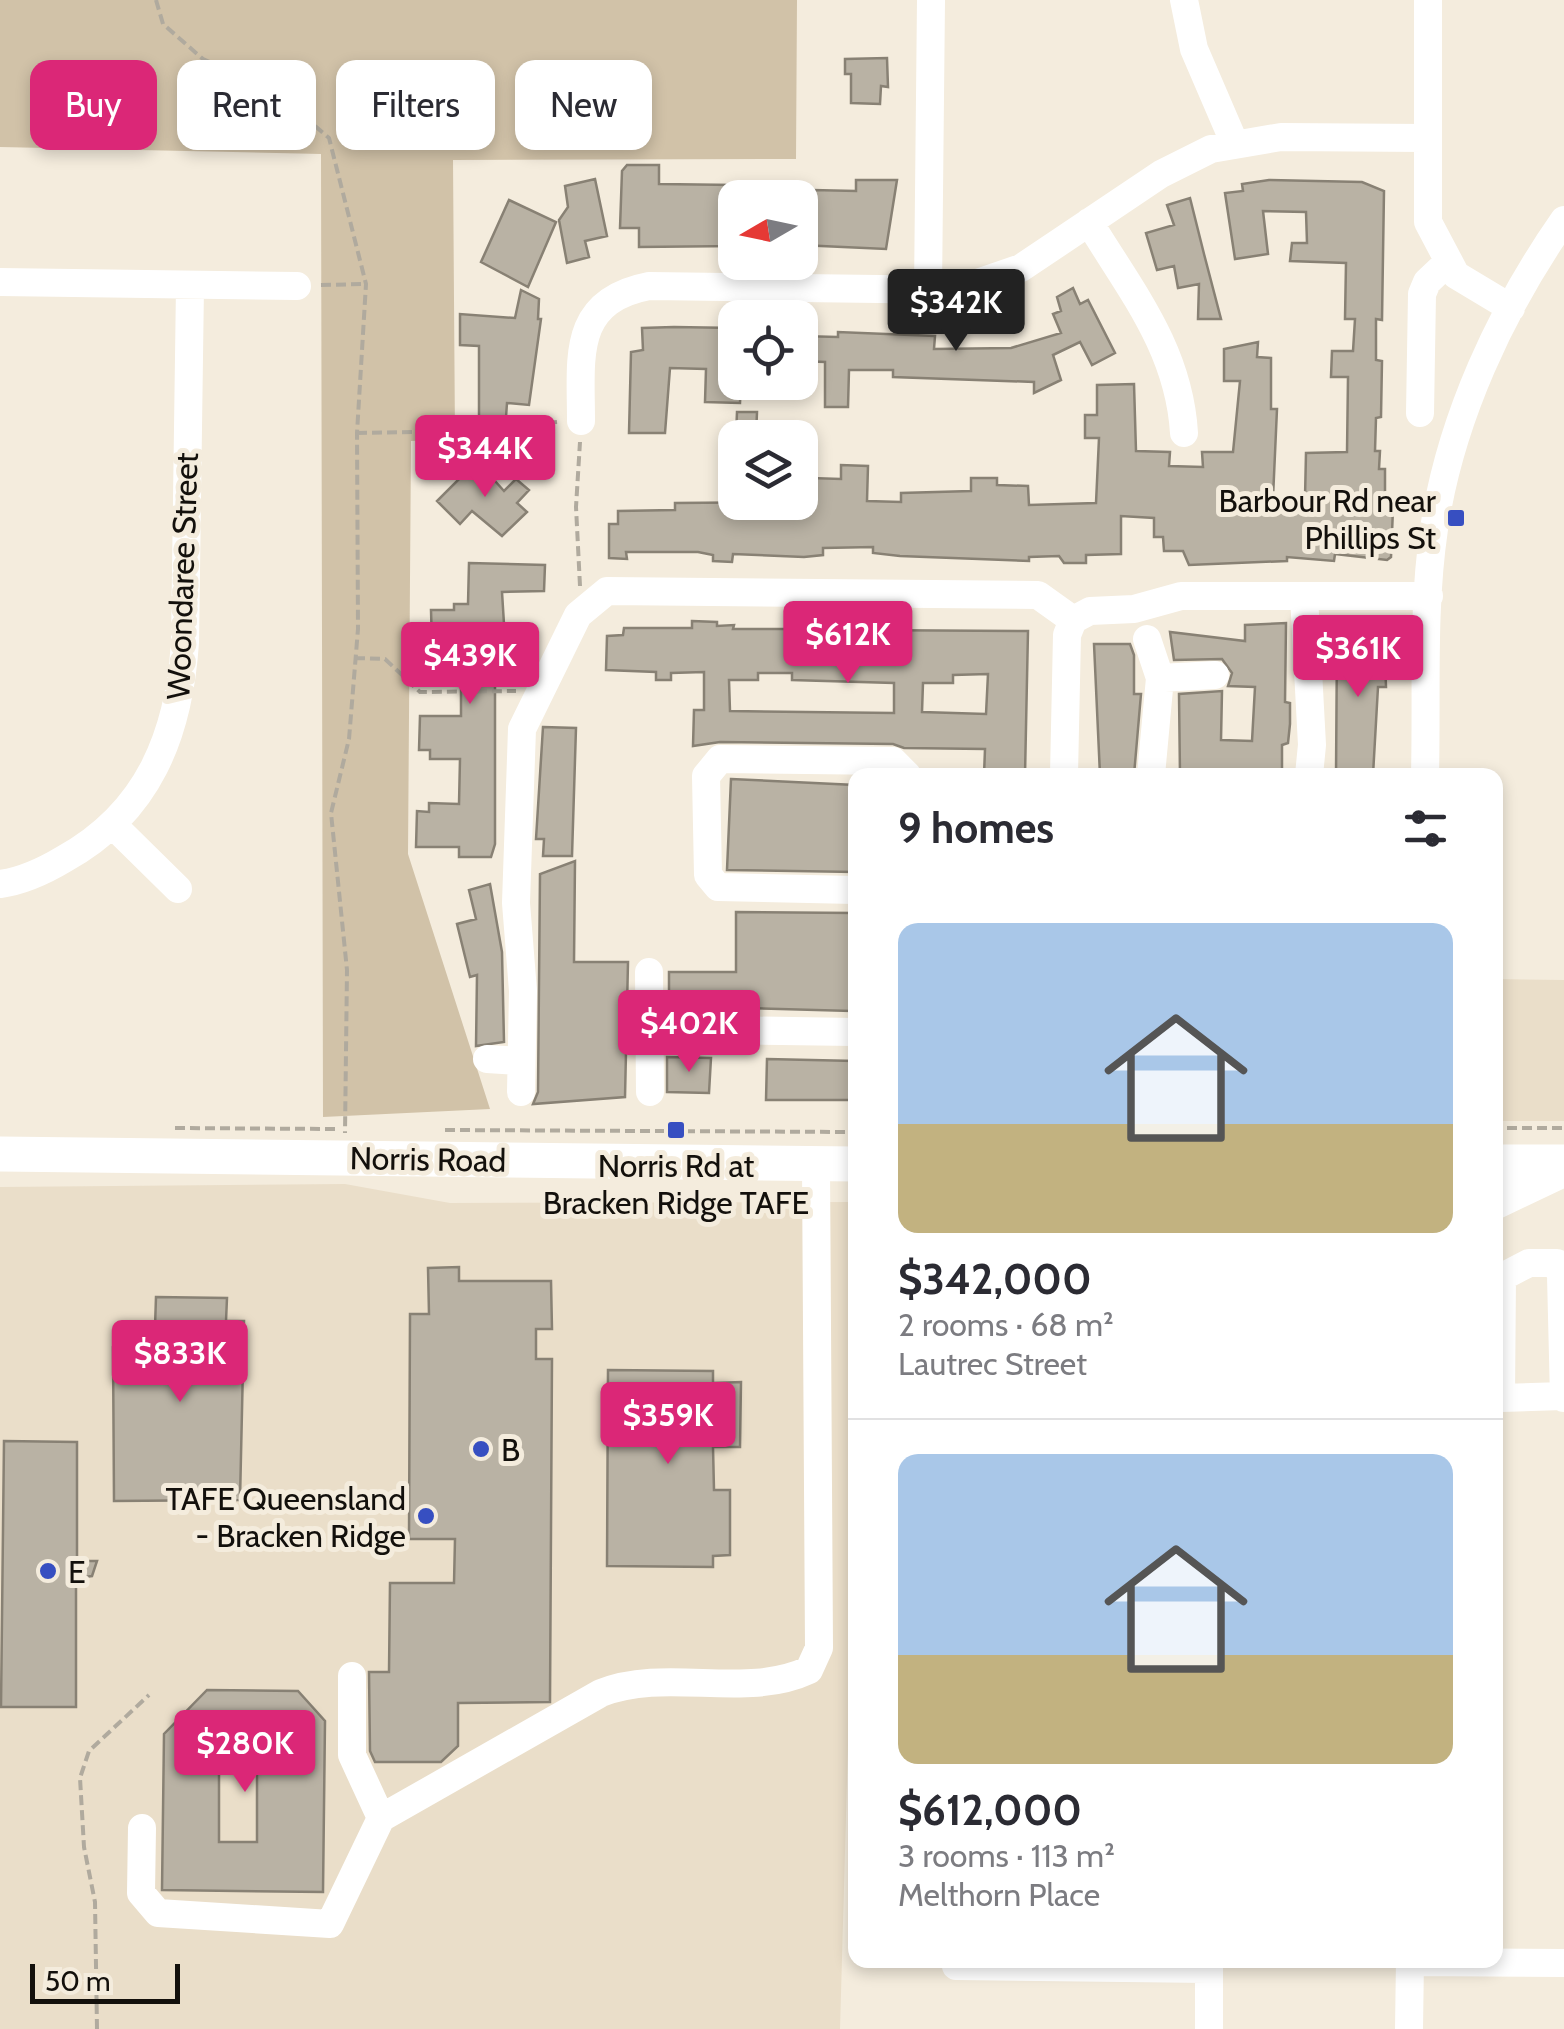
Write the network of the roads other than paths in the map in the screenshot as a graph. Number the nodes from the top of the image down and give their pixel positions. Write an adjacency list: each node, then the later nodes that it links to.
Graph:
1 (931, 0): 12 (street)
2 (1184, 0): 5 (street)
3 (1428, 0): 4 (street)
4 (1425, 138): 5 (street); 8 (street)
5 (1234, 142): 7 (street)
6 (1564, 220): 13 (street)
7 (1090, 222): 12 (street); 16 (street)
8 (1447, 264): 13 (street); 14 (street)
9 (0, 282): 10 (street)
10 (190, 286): 11 (street); 28 (street, Woondaree Street)
11 (297, 286)
12 (928, 291): 15 (street)
13 (1511, 308): 18 (street)
14 (1420, 413)
15 (581, 421)
16 (1184, 432)
17 (1304, 596): 18 (street); 19 (street); 26 (street)
18 (1429, 596): 27 (street)
19 (1073, 620): 24 (street); 36 (street)
20 (1147, 639): 22 (street)
21 (1215, 674): 22 (street)
22 (1160, 678): 25 (street)
23 (899, 768): 31 (street)
24 (1064, 768)
25 (1152, 768)
26 (1310, 768)
27 (1425, 768)
28 (114, 826): 29 (street, Woondaree Street); 30 (street)
29 (0, 884)
30 (178, 889)
31 (848, 890)
32 (648, 972): 33 (street)
33 (652, 1029): 34 (street); 38 (street)
34 (848, 1032)
35 (487, 1059): 36 (street)
36 (521, 1061): 37 (street)
37 (521, 1092)
38 (650, 1092)
39 (0, 1154): 41 (main road, Norris Road)
40 (1503, 1162): 43 (main road)
41 (816, 1164): 42 (main road, Norris Road); 49 (street)
42 (848, 1164)
43 (1564, 1166): 44 (main road)
44 (1503, 1198)
45 (1503, 1276): 46 (street)
46 (1563, 1397): 47 (street)
47 (1503, 1398)
48 (352, 1676): 49 (street)
49 (381, 1818): 50 (street)
50 (142, 1828)
51 (1503, 1962): 52 (street)
52 (1564, 1963)
53 (1209, 1968): 55 (street)
54 (1410, 1968): 56 (street)
55 (1209, 2029)
56 (1409, 2029)

